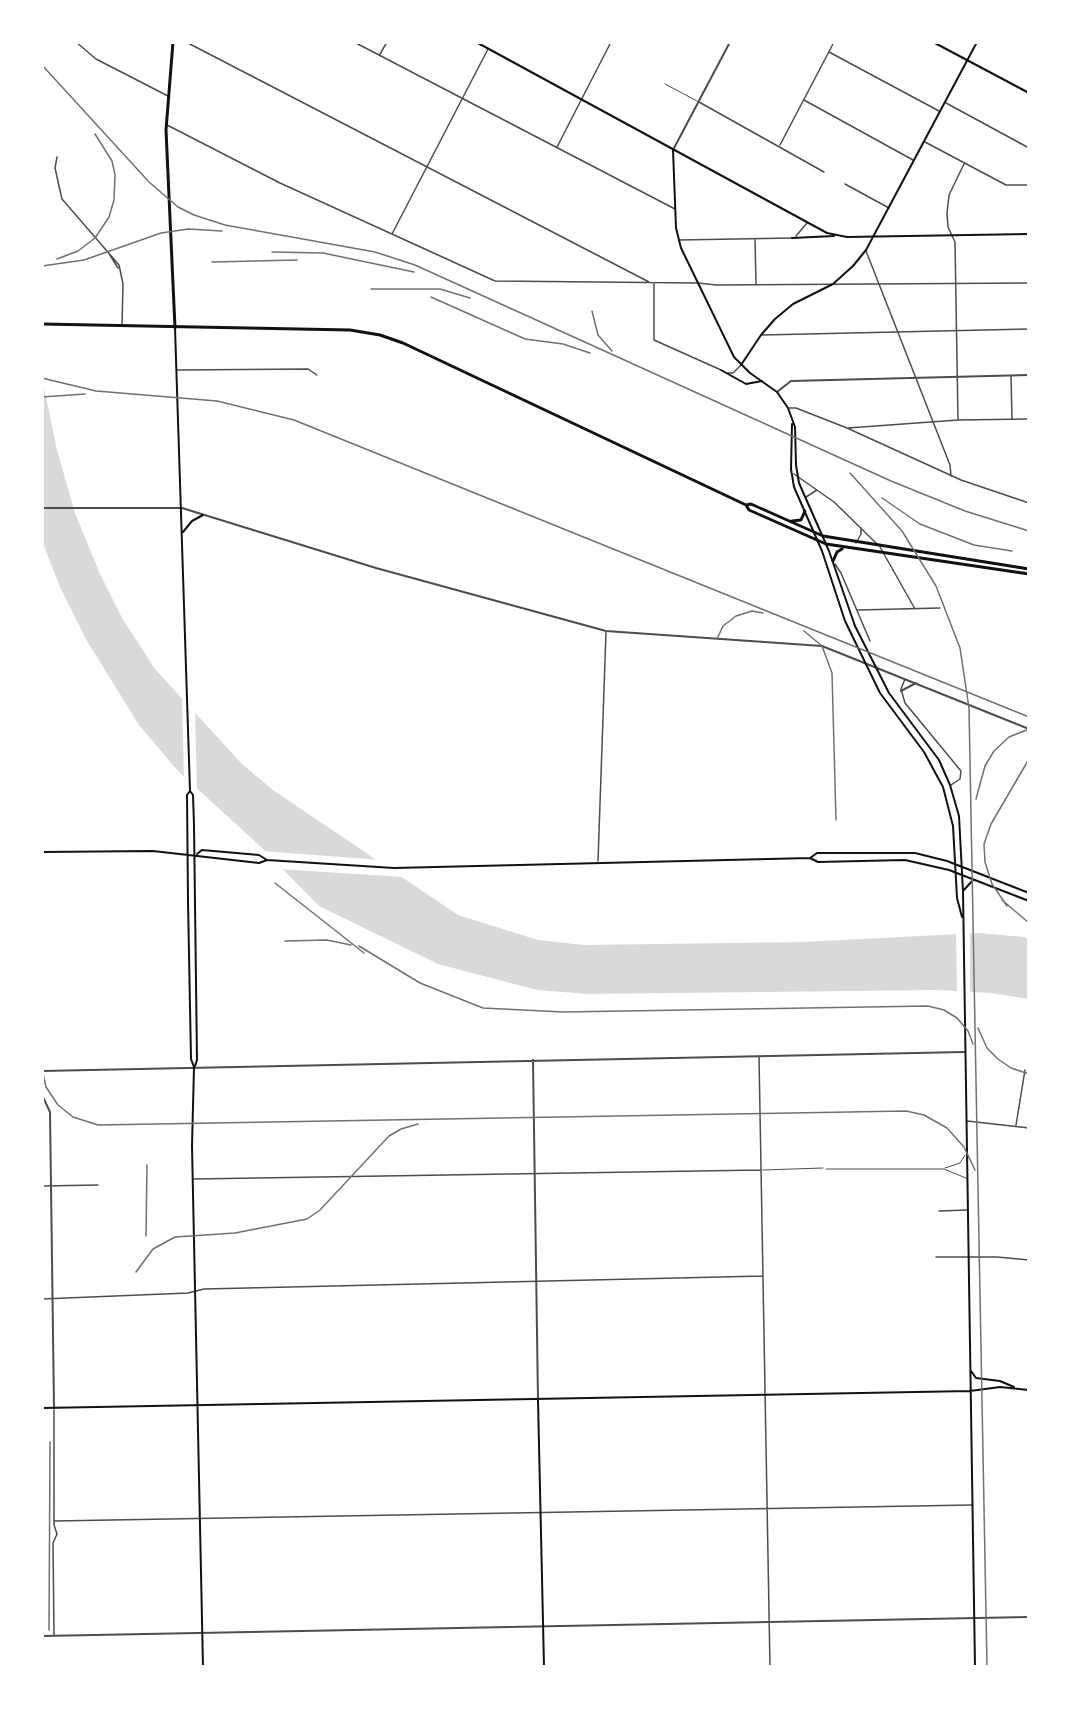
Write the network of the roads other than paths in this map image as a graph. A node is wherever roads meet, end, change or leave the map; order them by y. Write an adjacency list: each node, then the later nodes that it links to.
1 (76, 42): 18 (street)
2 (173, 42): 18 (main road)
3 (186, 42): 34 (street)
4 (354, 42): 14 (street)
5 (387, 42): 14 (street)
6 (476, 42): 12 (main road)
7 (611, 42): 20 (street)
8 (730, 42): 22 (street)
9 (834, 42): 13 (street)
10 (933, 42): 15 (main road)
11 (977, 42): 15 (main road)
12 (488, 48): 19 (street); 20 (main road)
13 (829, 52): 21 (street); 24 (street)
14 (380, 55): 19 (street)
15 (967, 60): 17 (main road); 23 (main road)
16 (665, 84): 22 (lane)
17 (1029, 93)
18 (168, 97): 25 (main road)
19 (462, 98): 28 (street); 34 (street)
20 (581, 99): 28 (street); 30 (main road)
21 (804, 100): 27 (street); 32 (street)
22 (698, 102): 27 (street); 30 (street)
23 (945, 102): 24 (main road); 29 (street)
24 (940, 112): 26 (main road)
25 (166, 124): 42 (street); 60 (main road)
26 (924, 142): 32 (main road); 33 (street)
27 (779, 146): 35 (street)
28 (557, 147): 39 (street)
29 (1029, 148)
30 (673, 150): 39 (main road); 40 (main road)
31 (57, 158): 59 (street)
32 (914, 160): 38 (main road)
33 (964, 164): 37 (street); 43 (street)
34 (427, 165): 42 (street); 50 (street)
35 (824, 172)
36 (845, 184): 38 (street)
37 (1029, 186)
38 (889, 208): 45 (main road)
39 (675, 209): 48 (main road)
40 (807, 223): 44 (main road); 47 (street)
41 (1029, 234): 43 (main road)
42 (392, 235): 50 (street)
43 (952, 235): 45 (main road); 55 (street)
44 (835, 236): 45 (main road); 47 (main road)
45 (873, 237): 49 (main road)
46 (755, 238): 47 (street); 48 (street); 57 (street)
47 (792, 238)
48 (678, 240): 52 (main road)
49 (866, 250): 53 (main road); 54 (street)
50 (649, 282): 51 (street)
51 (654, 282): 52 (street); 67 (street)
52 (698, 283): 57 (street); 65 (main road)
53 (833, 284): 54 (street); 57 (street); 64 (main road)
54 (880, 284): 55 (street); 63 (street)
55 (956, 284): 56 (street); 61 (street)
56 (1029, 284)
57 (756, 285)
58 (42, 324): 59 (main road)
59 (122, 327): 60 (main road)
60 (175, 328): 66 (main road); 88 (main road)
61 (957, 329): 62 (street); 63 (street); 69 (street)
62 (1029, 329)
63 (898, 331): 64 (street); 72 (street)
64 (761, 335): 65 (main road)
65 (741, 365): 67 (street); 73 (main road)
66 (177, 370): 68 (street); 90 (main road)
67 (721, 370): 73 (main road)
68 (317, 375)
69 (958, 375): 70 (street); 72 (street); 78 (street)
70 (1011, 375): 71 (street); 76 (street)
71 (1029, 375)
72 (915, 376): 74 (street); 80 (street)
73 (762, 381): 74 (main road)
74 (777, 392): 75 (main road)
75 (788, 408): 79 (main road); 81 (street)
76 (1012, 419): 77 (street); 78 (street)
77 (1029, 419)
78 (958, 420): 80 (street)
79 (792, 423): 82 (main road); 83 (main road)
80 (934, 423): 81 (street); 84 (street)
81 (847, 428): 84 (street)
82 (791, 474): 83 (street); 91 (main road)
83 (797, 474): 85 (street); 86 (main road)
84 (951, 476): 87 (street)
85 (818, 489): 86 (street); 94 (street)
86 (806, 498): 97 (main road)
87 (1029, 503)
88 (746, 505): 93 (main road); 98 (main road)
89 (42, 508): 90 (street)
90 (182, 508): 92 (street); 95 (main road)
91 (805, 511): 93 (main road); 96 (main road)
92 (203, 515): 95 (main road); 110 (street)
93 (787, 520): 96 (main road)
94 (861, 527): 99 (street); 101 (street)
95 (183, 532): 117 (main road)
96 (814, 533): 97 (main road); 98 (main road)
97 (823, 536): 99 (main road); 100 (main road)
98 (818, 542): 100 (main road); 123 (main road)
99 (856, 543): 101 (main road)
100 (826, 544): 102 (main road); 104 (main road)
101 (880, 547): 103 (street); 105 (main road)
102 (845, 548): 103 (main road); 104 (main road)
103 (883, 553): 106 (main road); 108 (street)
104 (833, 561): 109 (street); 116 (main road)
105 (1029, 569)
106 (1029, 574)
107 (940, 608): 108 (street)
108 (915, 609): 109 (street)
109 (857, 610): 111 (street)
110 (606, 631): 112 (street); 122 (street)
111 (870, 641)
112 (905, 679): 113 (street); 114 (street)
113 (916, 683): 114 (street); 115 (street)
114 (901, 692): 116 (street)
115 (1029, 729)
116 (950, 785): 124 (main road)
117 (190, 791): 119 (main road); 119 (main road)
118 (42, 852): 119 (main road)
119 (192, 854): 121 (main road); 121 (main road); 132 (main road); 133 (main road)
120 (810, 858): 122 (main road); 123 (main road); 125 (main road)
121 (267, 860): 122 (main road)
122 (598, 863)
123 (955, 865): 124 (main road); 125 (main road)
124 (962, 868): 126 (main road); 129 (main road)
125 (956, 873): 126 (main road); 131 (main road)
126 (963, 876): 127 (main road); 128 (main road)
127 (973, 880): 128 (main road); 130 (main road)
128 (963, 892): 131 (main road)
129 (1029, 893)
130 (1029, 901)
131 (962, 917): 134 (main road)
132 (189, 981): 133 (main road); 137 (main road)
133 (196, 981): 137 (main road)
134 (964, 1052): 135 (street); 141 (main road)
135 (759, 1056): 136 (street); 148 (street)
136 (533, 1060): 137 (street); 149 (street)
137 (194, 1067): 139 (street); 151 (main road)
138 (1025, 1070): 142 (street)
139 (42, 1071)
140 (42, 1095): 152 (street)
141 (966, 1121): 142 (street); 144 (main road)
142 (1016, 1127): 143 (street)
143 (1029, 1128)
144 (966, 1153): 147 (lane); 150 (main road)
145 (823, 1168): 148 (lane)
146 (826, 1169): 147 (lane)
147 (944, 1169): 150 (lane)
148 (761, 1170): 149 (street); 160 (street)
149 (534, 1172): 151 (street); 161 (street)
150 (966, 1178): 155 (main road)
151 (193, 1179): 162 (main road)
152 (51, 1185): 153 (street); 154 (street); 164 (street)
153 (98, 1185)
154 (42, 1186)
155 (967, 1210): 156 (street); 158 (main road)
156 (939, 1211)
157 (936, 1257): 158 (street)
158 (968, 1257): 159 (street); 165 (main road)
159 (1029, 1260)
160 (763, 1276): 161 (street); 169 (street)
161 (536, 1283): 162 (street); 170 (street)
162 (196, 1292): 164 (street); 171 (main road)
163 (42, 1299): 164 (street)
164 (54, 1299): 173 (street)
165 (970, 1370): 166 (main road); 168 (main road)
166 (1017, 1388): 167 (main road); 168 (main road)
167 (1029, 1390)
168 (970, 1391): 169 (main road); 174 (main road)
169 (765, 1395): 170 (main road); 175 (street)
170 (538, 1400): 171 (main road); 176 (main road)
171 (198, 1407): 173 (main road); 177 (main road)
172 (42, 1408): 173 (main road)
173 (54, 1408): 178 (street)
174 (972, 1505): 175 (street); 180 (main road)
175 (767, 1509): 176 (street); 181 (street)
176 (541, 1513): 177 (street); 182 (main road)
177 (201, 1520): 178 (street); 183 (main road)
178 (54, 1521): 185 (street)
179 (1029, 1617): 180 (street)
180 (974, 1618): 181 (street); 189 (main road)
181 (769, 1623): 182 (street); 188 (street)
182 (543, 1627): 183 (street); 187 (main road)
183 (202, 1633): 185 (street); 186 (main road)
184 (42, 1636): 185 (street)
185 (54, 1636)
186 (203, 1667)
187 (544, 1667)
188 (770, 1667)
189 (975, 1667)

